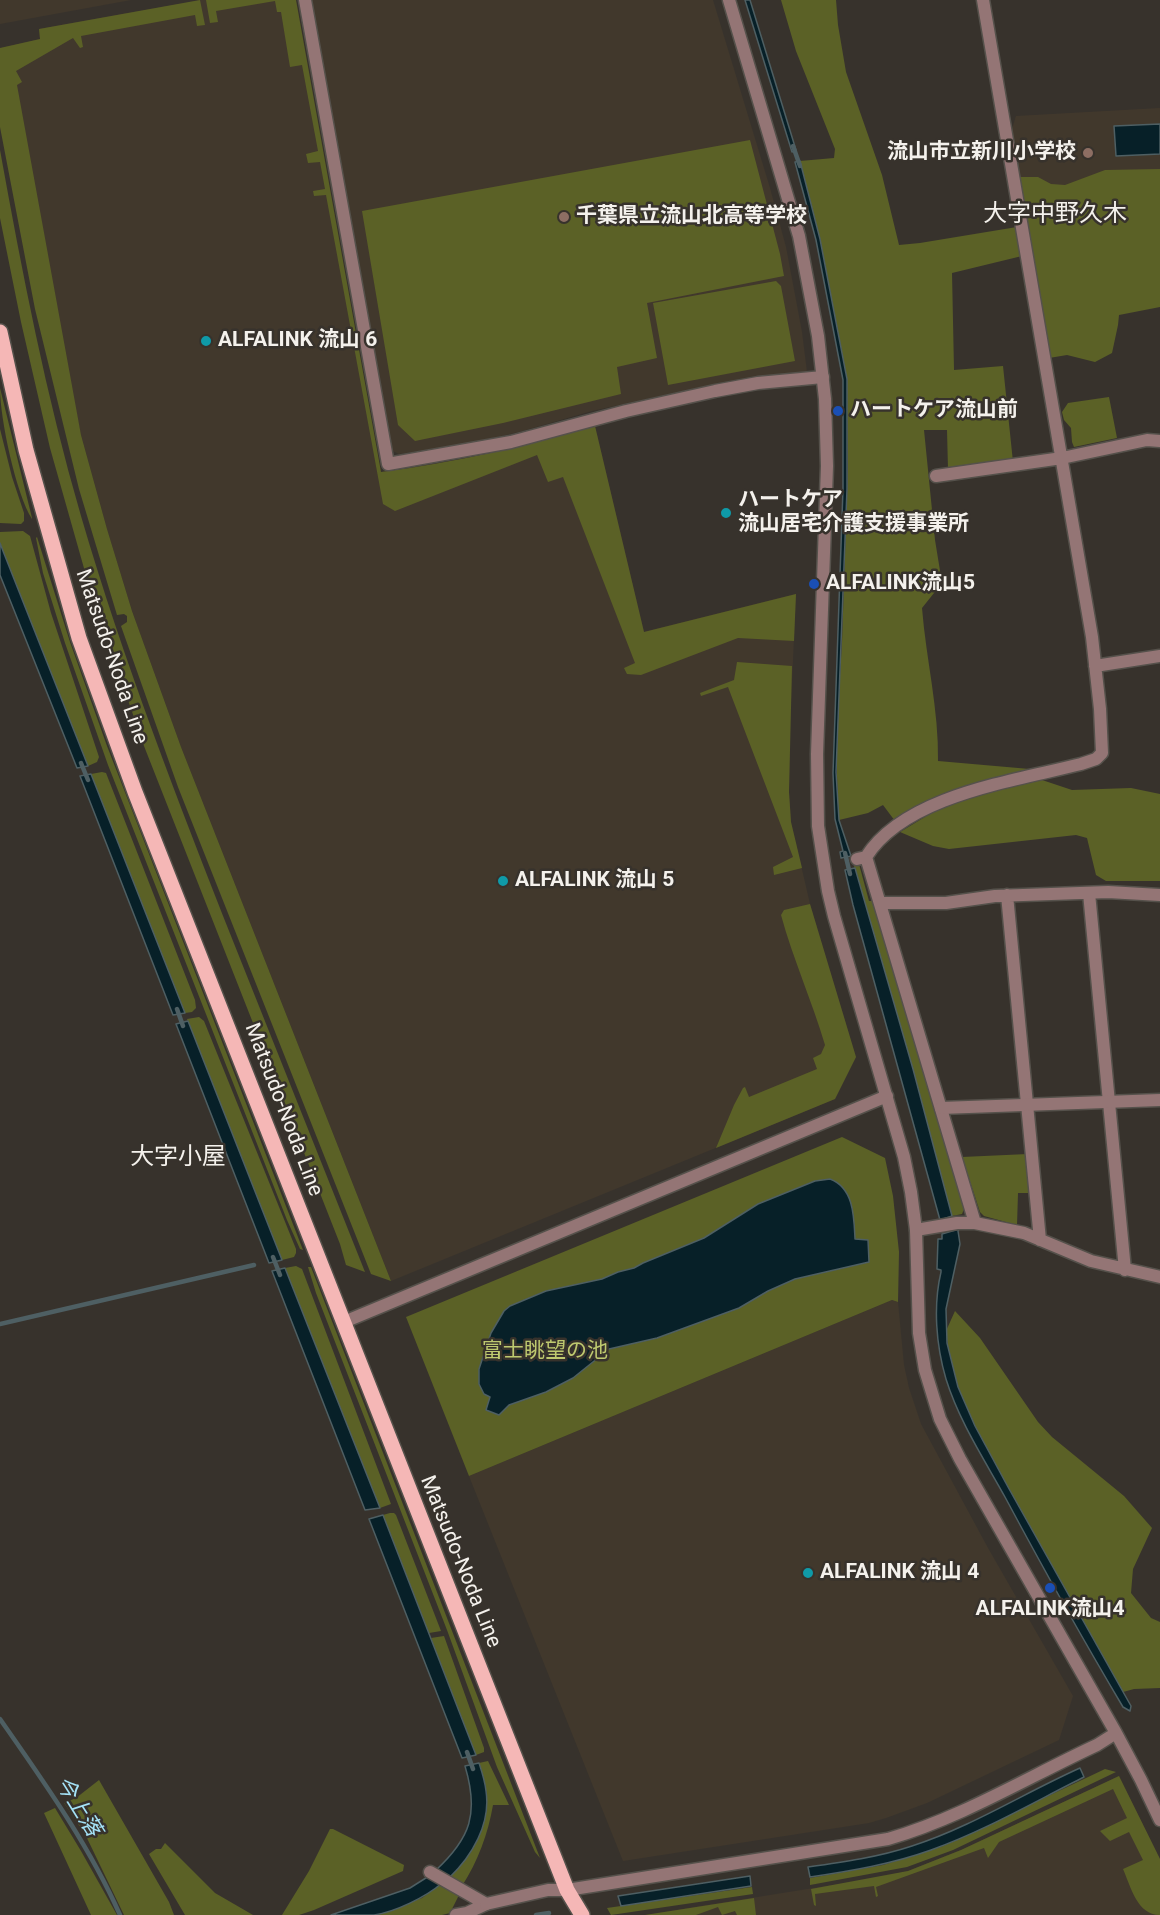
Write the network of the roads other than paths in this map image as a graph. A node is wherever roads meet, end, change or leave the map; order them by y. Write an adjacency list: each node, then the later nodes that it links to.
1 (304, 0): 5 (street)
2 (729, 0): 5 (street)
3 (983, 0): 7 (street)
4 (0, 332): 25 (main road, Matsudo-Noda Line)
5 (823, 377): 15 (street)
6 (1160, 441): 7 (street)
7 (1062, 458): 8 (street); 10 (street)
8 (936, 476)
9 (1160, 656): 10 (street)
10 (1095, 666): 14 (street)
11 (1089, 893): 12 (street); 13 (street); 17 (street)
12 (1007, 895): 14 (street); 18 (street)
13 (1160, 895)
14 (880, 903): 19 (street)
15 (887, 1096): 21 (street); 25 (street)
16 (1160, 1100): 17 (street)
17 (1109, 1102): 18 (street); 23 (street)
18 (1028, 1104): 19 (street); 22 (street)
19 (941, 1108): 20 (street)
20 (975, 1222): 21 (street); 22 (street)
21 (916, 1230): 26 (street)
22 (1040, 1240): 23 (street)
23 (1125, 1270): 24 (street)
24 (1160, 1277)
25 (344, 1322): 29 (main road, Matsudo-Noda Line)
26 (1116, 1734): 27 (street); 29 (street)
27 (1160, 1820)
28 (430, 1872): 30 (street)
29 (567, 1890): 30 (street); 32 (main road, Matsudo-Noda Line); 33 (main road, Matsudo-Noda Line)
30 (486, 1904): 31 (street)
31 (456, 1915)
32 (569, 1915)
33 (582, 1915)

